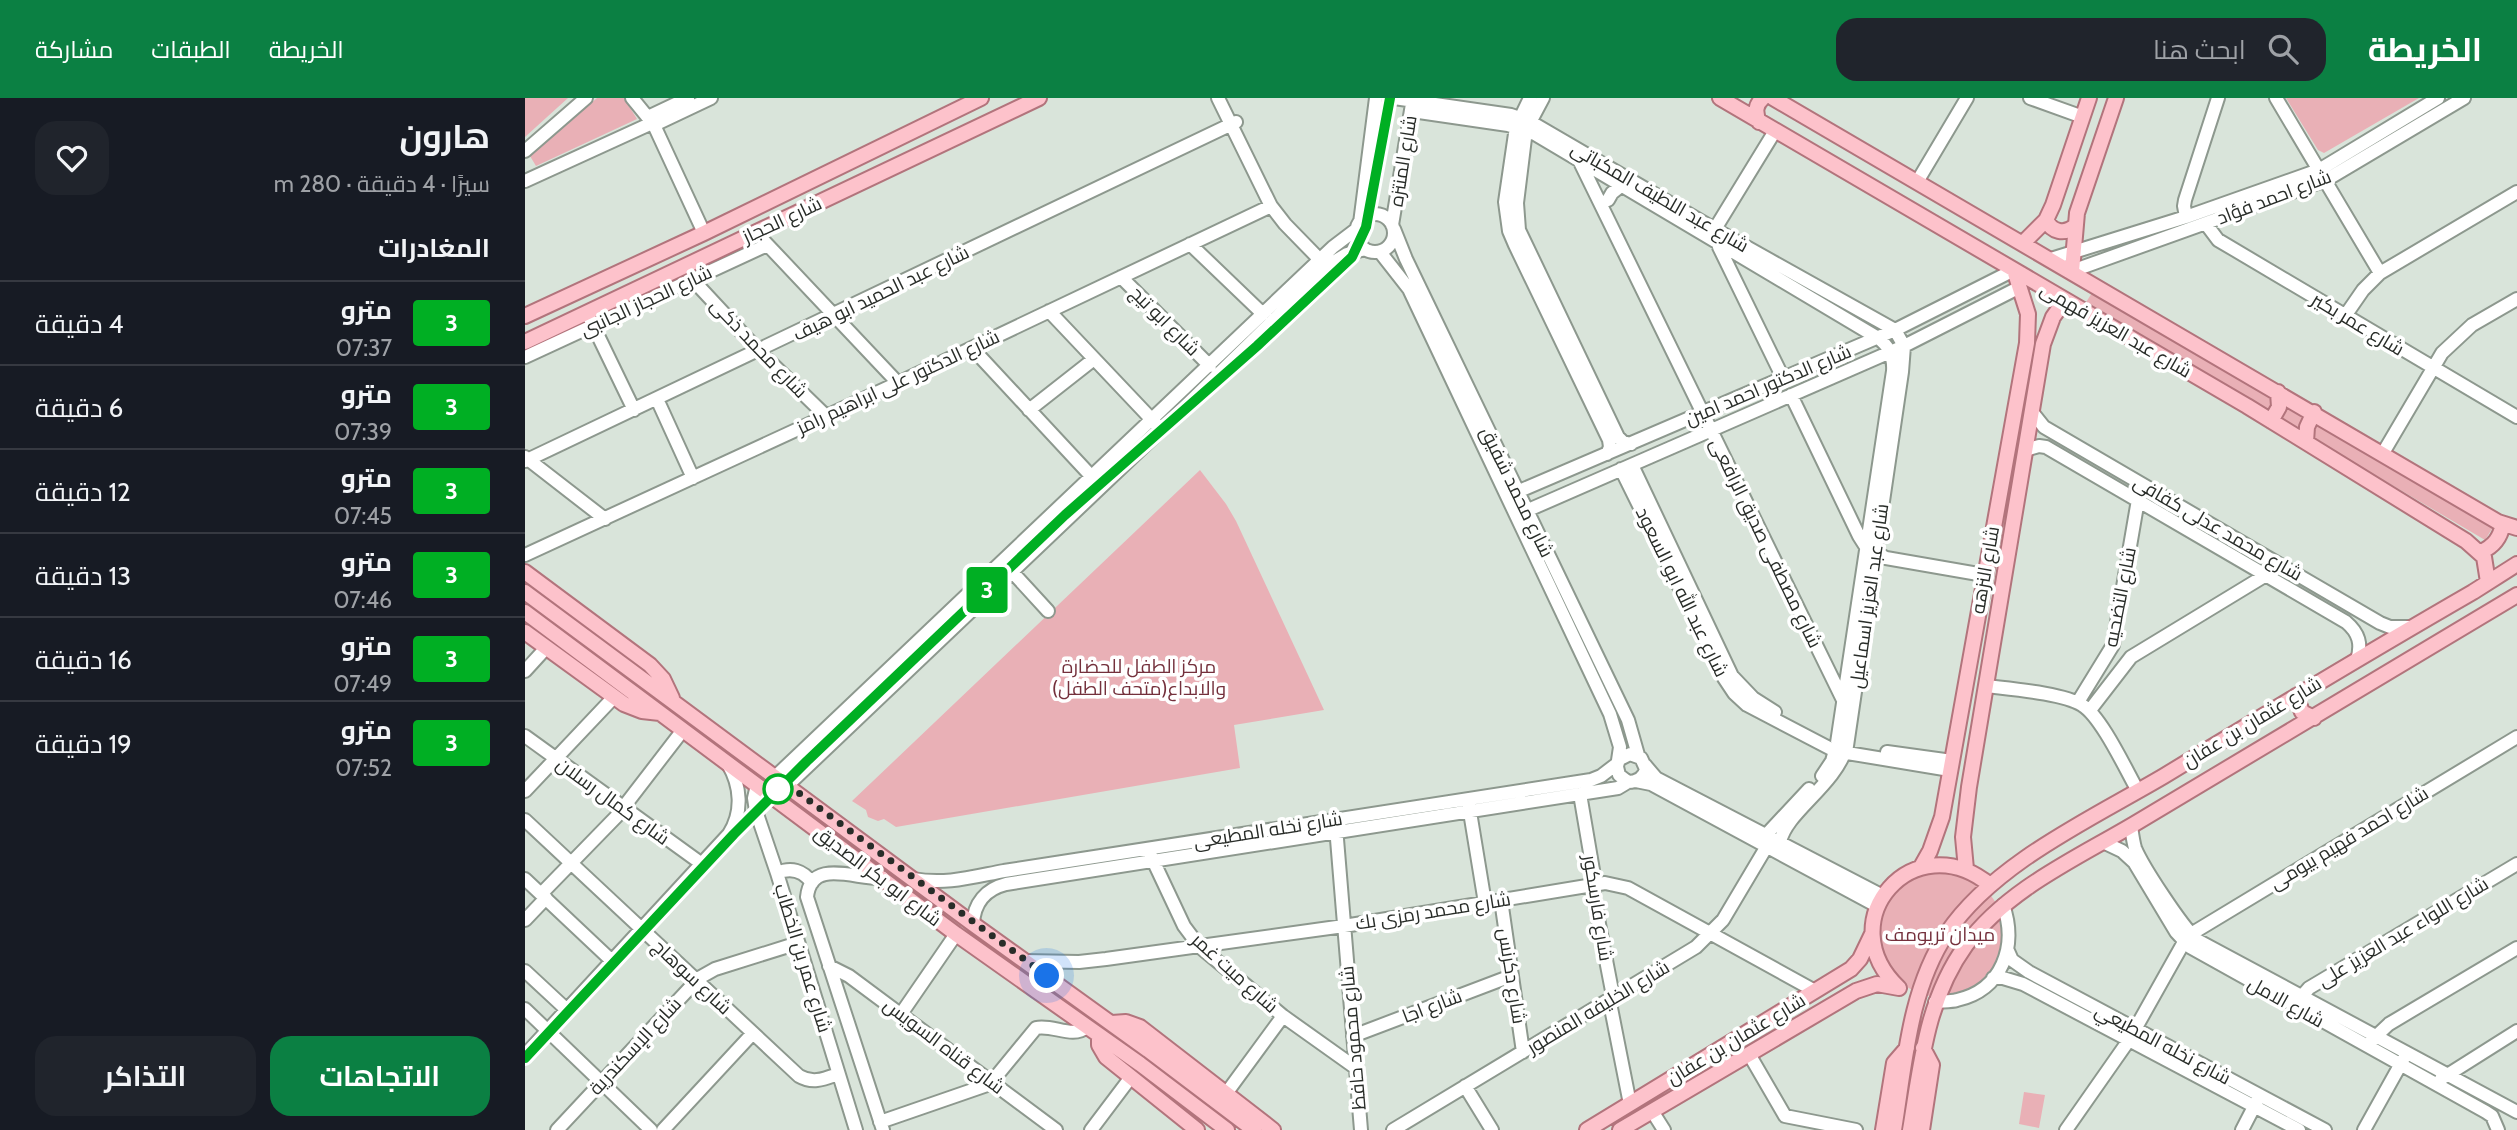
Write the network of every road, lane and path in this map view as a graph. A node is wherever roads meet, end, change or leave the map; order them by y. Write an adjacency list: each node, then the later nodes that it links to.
1 (586, 98): 31 (street)
2 (632, 98): 26 (street)
3 (688, 98): 26 (street)
4 (711, 98): 26 (street)
5 (981, 98): 48 (main road, شارع الحجاز)
6 (1039, 98): 47 (main road, شارع الحجاز)
7 (1218, 98): 28 (street)
8 (1226, 98): 28 (street)
9 (1376, 98): 44 (street, شارع المنتزه)
10 (1394, 98): 24 (street, شارع عبد اللطيف المكباتى)
11 (1530, 98): 29 (street)
12 (1543, 98): 29 (street)
13 (1763, 98): 27 (main road)
14 (1773, 98): 36 (main road, شارع عبد العزيز فهمى)
15 (1966, 98): 36 (street)
16 (2030, 98): 25 (street)
17 (2089, 98): 25 (main road)
18 (2116, 98): 45 (main road)
19 (2218, 98): 41 (street)
20 (2276, 98): 34 (street)
21 (2438, 98): 34 (street, شارع احمد فؤاد)
22 (2464, 98): 34 (street, شارع احمد فؤاد)
23 (1727, 100): 27 (main road, شارع عبد العزيز فهمى)
24 (1412, 103): 29 (street, شارع عبد اللطيف المكباتى); 46 (street, شارع المنتزه)
25 (2083, 117): 42 (main road)
26 (651, 122): 35 (street); 48 (street)
27 (1759, 122): 30 (main road, شارع عبد العزيز فهمى)
28 (1233, 124): 40 (street); 57 (street); 74 (street, شارع عبد الحميد ابو هيف)
29 (1523, 124): 32 (street, شارع عبد اللطيف المكباتى); 33 (street, شارع عبد اللطيف المكباتى); 104 (street); 107 (street)
30 (1775, 131): 49 (street); 58 (main road, شارع عبد العزيز فهمى)
31 (525, 151)
32 (1579, 160): 33 (street, شارع عبد اللطيف المكباتى); 95 (street, شارع مصطفى صديق الرافعى)
33 (1595, 164): 37 (street, شارع عبد اللطيف المكباتى); 39 (street, شارع مصطفى صديق الرافعى); 49 (street, شارع عبد اللطيف المكباتى)
34 (2322, 175): 41 (street, شارع احمد فؤاد); 43 (street, شارع احمد فؤاد); 60 (street)
35 (526, 179)
36 (1917, 182): 50 (main road, شارع عبد العزيز فهمى)
37 (1622, 185): 39 (street); 49 (street, شارع عبد اللطيف المكباتى)
38 (2517, 192): 60 (street)
39 (1608, 201): 95 (street, شارع مصطفى صديق الرافعى)
40 (1271, 206): 51 (street, شارع الدكتور على ابراهيم رامز); 57 (street)
41 (2186, 217): 54 (street, شارع احمد فؤاد)
42 (2046, 220): 45 (main road); 50 (main road)
43 (2206, 224): 59 (street, شارع احمد فؤاد); 75 (street, شارع عمر بكير)
44 (1359, 225): 46 (street); 53 (street); 57 (street)
45 (2075, 226): 54 (main road)
46 (1393, 227): 55 (street); 113 (street, شارع محمد شفيق)
47 (756, 232): 52 (street); 67 (main road, شارع الحجاز)
48 (704, 233): 62 (main road, شارع الحجاز)
49 (1716, 236): 77 (street, شارع عبد اللطيف المكباتى); 78 (street, شارع عبد اللطيف المكباتى); 88 (street)
50 (2023, 243): 56 (main road, شارع عبد العزيز فهمى)
51 (1190, 244): 61 (street, شارع الدكتور على ابراهيم رامز); 70 (street)
52 (767, 245): 63 (street, شارع الحجاز الجانبى); 74 (street)
53 (1365, 249): 55 (street); 57 (street)
54 (2074, 251): 56 (street, شارع احمد فؤاد); 59 (main road)
55 (1380, 252): 154 (street, شارع محمد شفيق)
56 (2051, 259): 59 (main road, شارع عبد العزيز فهمى)
57 (1326, 262): 70 (street); 101 (street)
58 (2014, 270): 64 (main road, شارع النزهه); 68 (main road, شارع عبد العزيز فهمى); 77 (street, شارع الدكتور احمد امين)
59 (2072, 271): 90 (main road, شارع عبد العزيز فهمى)
60 (2380, 273): 75 (street)
61 (1121, 276): 69 (street, شارع الدكتور على ابراهيم رامز); 86 (street, شارع ابو تيج)
62 (603, 279): 65 (main road, شارع الحجاز); 67 (main road)
63 (692, 279): 72 (street, شارع الحجاز الجانبى); 82 (street, شارع محمد ذكى)
64 (2020, 287): 71 (main road, شارع النزهه); 80 (street, شارع الدكتور احمد امين)
65 (583, 288): 72 (main road); 73 (main road, شارع الحجاز)
66 (2517, 299): 87 (street)
67 (614, 300): 72 (main road, شارع الحجاز)
68 (2065, 300): 76 (main road, شارع النزهه); 100 (main road, شارع عبد العزيز فهمى)
69 (1048, 311): 81 (street, شارع الدكتور على ابراهيم رامز); 85 (street)
70 (1263, 314): 86 (street)
71 (2028, 314): 76 (main road); 125 (main road, شارع النزهه)
72 (592, 315): 79 (main road, شارع الحجاز); 84 (street, شارع الحجاز الجانبى); 93 (street)
73 (525, 316)
74 (834, 316): 82 (street, شارع عبد الحميد ابو هيف); 89 (street)
75 (2345, 316): 87 (street, شارع عمر بكير)
76 (2053, 317): 96 (main road, شارع النزهه)
77 (1895, 330): 78 (street, شارع الدكتور احمد امين); 80 (street)
78 (1878, 338): 83 (street); 88 (street, شارع الدكتور احمد امين)
79 (525, 342)
80 (1904, 346): 83 (street, شارع الدكتور احمد امين); 118 (street, شارع عبد العزيز اسماعيل)
81 (972, 348): 89 (street, شارع الدكتور على ابراهيم رامز); 94 (street)
82 (759, 351): 92 (street, شارع عبد الحميد ابو هيف); 98 (street, شارع محمد ذكى)
83 (1890, 352): 91 (street, شارع الدكتور احمد امين); 118 (street, شارع عبد العزيز اسماعيل)
84 (525, 357)
85 (1094, 359): 94 (street); 101 (street)
86 (1210, 366): 101 (street)
87 (2433, 369): 99 (street, شارع عمر بكير); 106 (street)
88 (1783, 378): 95 (street, شارع الدكتور احمد امين)
89 (898, 383): 98 (street, شارع الدكتور على ابراهيم رامز)
90 (2278, 391): 97 (main road, شارع عبد العزيز فهمى); 100 (main road)
91 (1791, 395): 102 (street, شارع الدكتور احمد امين); 118 (street)
92 (657, 399): 93 (street, شارع عبد الحميد ابو هيف); 111 (street)
93 (634, 410): 108 (street, شارع عبد الحميد ابو هيف)
94 (1029, 410): 110 (street)
95 (1706, 411): 102 (street, شارع مصطفى صديق الرافعى); 104 (street, شارع الدكتور احمد امين)
96 (2032, 412): 105 (main road, شارع النزهه); 112 (street, شارع محمد عدلى كفافى)
97 (2314, 412): 103 (main road); 106 (main road, شارع عبد العزيز فهمى)
98 (827, 416): 111 (street, شارع الدكتور على ابراهيم رامز)
99 (2517, 417)
100 (2271, 421): 103 (main road, شارع عبد العزيز فهمى)
101 (1157, 425): 110 (street); 123 (street)
102 (1714, 429): 109 (street, شارع الدكتور احمد امين); 140 (street, شارع مصطفى صديق الرافعى)
103 (2306, 442): 119 (main road, شارع عبد العزيز فهمى)
104 (1630, 444): 107 (street, شارع الدكتور احمد امين)
105 (2025, 450): 114 (street, شارع محمد عدلى كفافى); 139 (main road, شارع النزهه)
106 (2383, 453): 117 (main road, شارع عبد العزيز فهمى)
107 (1607, 454): 113 (street, شارع الدكتور احمد امين)
108 (526, 459): 116 (street)
109 (1627, 467): 115 (street, شارع الدكتور احمد امين); 156 (street, شارع عبد الله ابو السعود)
110 (1092, 477): 123 (street)
111 (693, 478): 116 (street, شارع الدكتور على ابراهيم رامز)
112 (2140, 483): 114 (street, شارع التضحيه); 121 (street, شارع محمد عدلى كفافى)
113 (1517, 492): 115 (street, شارع محمد شفيق)
114 (2138, 500): 126 (street, شارع محمد عدلى كفافى); 134 (street, شارع التضحيه)
115 (1527, 511): 153 (street, شارع محمد شفيق)
116 (605, 519): 120 (street, شارع الدكتور على ابراهيم رامز)
117 (2510, 526): 119 (main road)
118 (1871, 550): 125 (street); 140 (street, شارع عبد العزيز اسماعيل); 156 (street, شارع عبد العزيز اسماعيل)
119 (2481, 552): 127 (main road)
120 (525, 555)
121 (2275, 562): 126 (street); 132 (street, شارع محمد عدلى كفافى)
122 (2517, 564): 127 (main road, شارع عثمان بن عفان)
123 (1007, 566): 130 (street); 162 (street)
124 (525, 572): 143 (main road, شارع ابو بكر الصديق)
125 (1984, 575): 161 (main road, شارع النزهه)
126 (2266, 575): 136 (street); 137 (street, شارع محمد عدلى كفافى)
127 (2488, 583): 132 (main road, شارع عثمان بن عفان)
128 (525, 592): 143 (main road, شارع ابو بكر الصديق)
129 (2517, 595): 148 (main road, شارع عثمان بن عفان)
130 (1048, 611)
131 (525, 612): 146 (main road, شارع ابو بكر الصديق)
132 (2412, 627): 137 (main road, شارع عثمان بن عفان)
133 (525, 632): 135 (main road, شارع ابو بكر الصديق)
134 (2113, 645): 136 (street); 144 (street, شارع التضحيه)
135 (546, 648): 138 (street); 142 (main road, شارع ابو بكر الصديق)
136 (2131, 657): 145 (street)
137 (2357, 660): 141 (main road, شارع عثمان بن عفان)
138 (525, 671)
139 (1986, 686): 144 (street); 181 (main road, شارع النزهه)
140 (1843, 695): 156 (street, شارع عبد العزيز اسماعيل)
141 (2296, 696): 147 (main road, شارع عثمان بن عفان); 148 (main road)
142 (614, 697): 146 (main road, شارع ابو بكر الصديق); 157 (street)
143 (672, 699): 162 (main road, شارع ابو بكر الصديق)
144 (2078, 702): 145 (street)
145 (2089, 710): 167 (street)
146 (660, 713): 149 (main road, شارع ابو بكر الصديق)
147 (2266, 714): 151 (main road); 167 (main road, شارع عثمان بن عفان)
148 (2314, 718): 151 (main road, شارع عثمان بن عفان)
149 (684, 730): 160 (main road, شارع ابو بكر الصديق); 170 (street)
150 (525, 736): 157 (street, شارع كمال رسلان)
151 (2283, 737): 173 (main road, شارع عثمان بن عفان)
152 (2517, 737): 201 (street, شارع احمد فهيم بيومى)
153 (1635, 739): 154 (street); 158 (street, شارع محمد شفيق)
154 (1619, 743): 159 (street, شارع محمد شفيق)
155 (2517, 747): 201 (street, شارع احمد فهيم بيومى)
156 (1841, 748): 161 (street, شارع عبد الله ابو السعود); 174 (street, شارع عبد العزيز اسماعيل)
157 (555, 759): 166 (street); 170 (street, شارع كمال رسلان)
158 (1642, 760): 159 (street); 163 (street); 164 (street)
159 (1619, 761): 163 (street); 169 (street, شارع نخله المطيعى)
160 (728, 763): 165 (main road, شارع ابو بكر الصديق); 178 (street)
161 (1951, 766): 180 (main road, شارع النزهه)
162 (782, 780): 185 (main road, شارع ابو بكر الصديق)
163 (1632, 781): 164 (street); 168 (street, شارع نخله المطيعى)
164 (1654, 781): 174 (street)
165 (757, 785): 182 (street, شارع عمر بن الخطاب); 184 (main road, شارع ابو بكر الصديق)
166 (525, 791)
167 (2138, 791): 188 (main road, شارع عثمان بن عفان)
168 (1580, 794): 169 (street, شارع نخله المطيعى); 187 (street, شارع فارسكور)
169 (1469, 805): 172 (street, شارع نخله المطيعى); 192 (street)
170 (623, 808): 177 (street); 178 (street, شارع كمال رسلان)
171 (525, 820): 177 (street, شارع سوهاج)
172 (1336, 826): 176 (street, شارع نخله المطيعى); 196 (street, شارع محمود حافظ)
173 (2131, 826): 175 (main road, شارع عثمان بن عفان); 201 (street, شارع الامل)
174 (1771, 841): 191 (street); 199 (street, شارع الخليفه المنصور)
175 (2103, 842): 193 (main road, شارع عثمان بن عفان); 201 (street, شارع الامل)
176 (1150, 855): 185 (street, شارع نخله المطيعى); 195 (street, شارع نخله المطيعى); 203 (street, شارع ميت غمر)
177 (571, 863): 189 (street); 197 (street, شارع سوهاج)
178 (702, 864): 197 (street)
179 (2517, 864): 218 (street, شارع اللواء عبد العزيز على)
180 (1921, 867): 181 (main road); 191 (main road)
181 (1966, 869): 188 (main road)
182 (777, 873): 186 (street); 202 (street, شارع عمر بن الخطاب)
183 (525, 878): 189 (street)
184 (883, 878): 186 (street, شارع عمر بن الخطاب); 198 (main road, شارع ابو بكر الصديق)
185 (913, 879): 195 (main road, شارع ابو بكر الصديق)
186 (811, 883): 208 (street, شارع عمر بن الخطاب)
187 (1594, 884): 190 (street, شارع محمد رمزى بك); 199 (street, شارع محمد رمزى بك); 216 (street, شارع فارسكور)
188 (1990, 885): 217 (main road)
189 (543, 896): 194 (street); 206 (street)
190 (1501, 900): 192 (street, شارع محمد رمزى بك); 210 (street, شارع دكرنس)
191 (1880, 901): 200 (main road)
192 (1485, 903): 196 (street, شارع محمد رمزى بك)
193 (2003, 905): 205 (street); 219 (main road)
194 (525, 920)
195 (973, 924): 207 (main road, شارع ابو بكر الصديق)
196 (1345, 926): 203 (street, شارع محمد رمزى بك); 229 (street, شارع محمود حافظ)
197 (642, 930): 206 (street); 212 (street, شارع سوهاج)
198 (956, 934): 222 (street); 226 (main road, شارع ابو بكر الصديق)
199 (1712, 934): 214 (street, شارع محمد رمزى بك); 216 (street, شارع الخليفه المنصور)
200 (1872, 934): 213 (main road); 214 (main road, شارع عثمان بن عفان)
201 (2190, 941): 218 (street, شارع الامل); 230 (street)
202 (798, 943): 212 (street, شارع الإسكندرية); 239 (street, شارع عمر بن الخطاب)
203 (1199, 946): 207 (street, شارع محمد رمزى بك); 223 (street, شارع ميت غمر)
204 (2517, 948): 231 (street)
205 (2008, 951): 211 (street); 230 (street, شارع نخله المطيعي)
206 (613, 961): 221 (street)
207 (1025, 961): 224 (main road, شارع ابو بكر الصديق)
208 (829, 966): 222 (street, شارع قناه السويس); 251 (street, شارع عمر بن الخطاب)
209 (525, 971): 221 (street)
210 (1511, 976): 229 (street, شارع اجا); 234 (street, شارع دكرنس)
211 (1993, 978): 219 (street); 230 (street, شارع نخله المطيعي)
212 (696, 980): 228 (street, شارع سوهاج); 242 (street, شارع الإسكندرية)
213 (1899, 988): 215 (main road, شارع عثمان بن عفان); 217 (main road)
214 (1818, 989): 215 (main road); 247 (main road, شارع عثمان بن عفان)
215 (1856, 990): 235 (main road, شارع عثمان بن عفان)
216 (1611, 998): 234 (street, شارع الخليفه المنصور); 247 (street, شارع فارسكور)
217 (1917, 998): 232 (main road)
218 (2297, 1001): 231 (street, شارع الامل)
219 (1935, 1002): 232 (main road)
220 (525, 1009): 225 (street)
221 (567, 1010): 225 (street)
222 (901, 1014): 241 (street, شارع قناه السويس)
223 (1283, 1016): 237 (street, شارع ميت غمر); 245 (street)
224 (1112, 1023): 245 (main road, شارع ابو بكر الصديق); 261 (main road, شارع ابو بكر الصديق)
225 (548, 1030): 233 (street); 242 (street)
226 (1093, 1031): 238 (main road, شارع ابو بكر الصديق); 241 (street)
227 (2517, 1031): 240 (street)
228 (753, 1033): 239 (street, شارع سوهاج); 256 (street)
229 (1353, 1036): 237 (street, شارع محمود حافظ)
230 (2135, 1036): 246 (street, شارع نخله المطيعي); 253 (street)
231 (2371, 1041): 236 (street, شارع الامل)
232 (1916, 1048): 271 (main road); 272 (main road); 273 (main road); 274 (main road)
233 (526, 1051)
234 (1523, 1052): 244 (street, شارع الخليفه المنصور)
235 (1749, 1054): 248 (main road, شارع عثمان بن عفان); 250 (street)
236 (2407, 1061): 240 (street, شارع الامل); 243 (street, شارع الامل); 278 (street); 279 (street)
237 (1356, 1068): 263 (street, شارع محمود حافظ)
238 (1136, 1070): 258 (street); 259 (main road, شارع ابو بكر الصديق); 260 (main road, شارع ابو بكر الصديق)
239 (838, 1074): 252 (street, شارع عمر بن الخطاب)
240 (2446, 1075): 243 (street); 249 (street, شارع الامل)
241 (992, 1082): 251 (street); 257 (street, شارع قناه السويس)
242 (601, 1083): 254 (street, شارع الإسكندرية); 255 (street)
243 (2436, 1084): 280 (street, شارع الامل)
244 (1465, 1086): 264 (street, شارع الخليفه المنصور); 265 (street)
245 (1226, 1095): 262 (main road, شارع ابو بكر الصديق)
246 (2257, 1101): 275 (street); 276 (street, شارع نخله المطيعي); 277 (street, شارع نخله المطيعي)
247 (1630, 1104): 266 (main road, شارع عثمان بن عفان)
248 (1652, 1111): 267 (main road, شارع عثمان بن عفان); 268 (street)
249 (2517, 1112)
250 (1785, 1116): 269 (street); 270 (street)
251 (882, 1126)
252 (854, 1129)
253 (2076, 1129)
254 (557, 1130)
255 (651, 1130)
256 (663, 1130)
257 (1056, 1130)
258 (1090, 1130)
259 (1197, 1130)
260 (1227, 1130)
261 (1254, 1130)
262 (1273, 1130)
263 (1361, 1130)
264 (1393, 1130)
265 (1492, 1130)
266 (1587, 1130)
267 (1620, 1130)
268 (1664, 1130)
269 (1783, 1130)
270 (1856, 1130)
271 (1883, 1130)
272 (1894, 1130)
273 (1910, 1130)
274 (1923, 1130)
275 (2242, 1130)
276 (2299, 1130)
277 (2325, 1130)
278 (2364, 1130)
279 (2374, 1130)
280 (2498, 1130)

